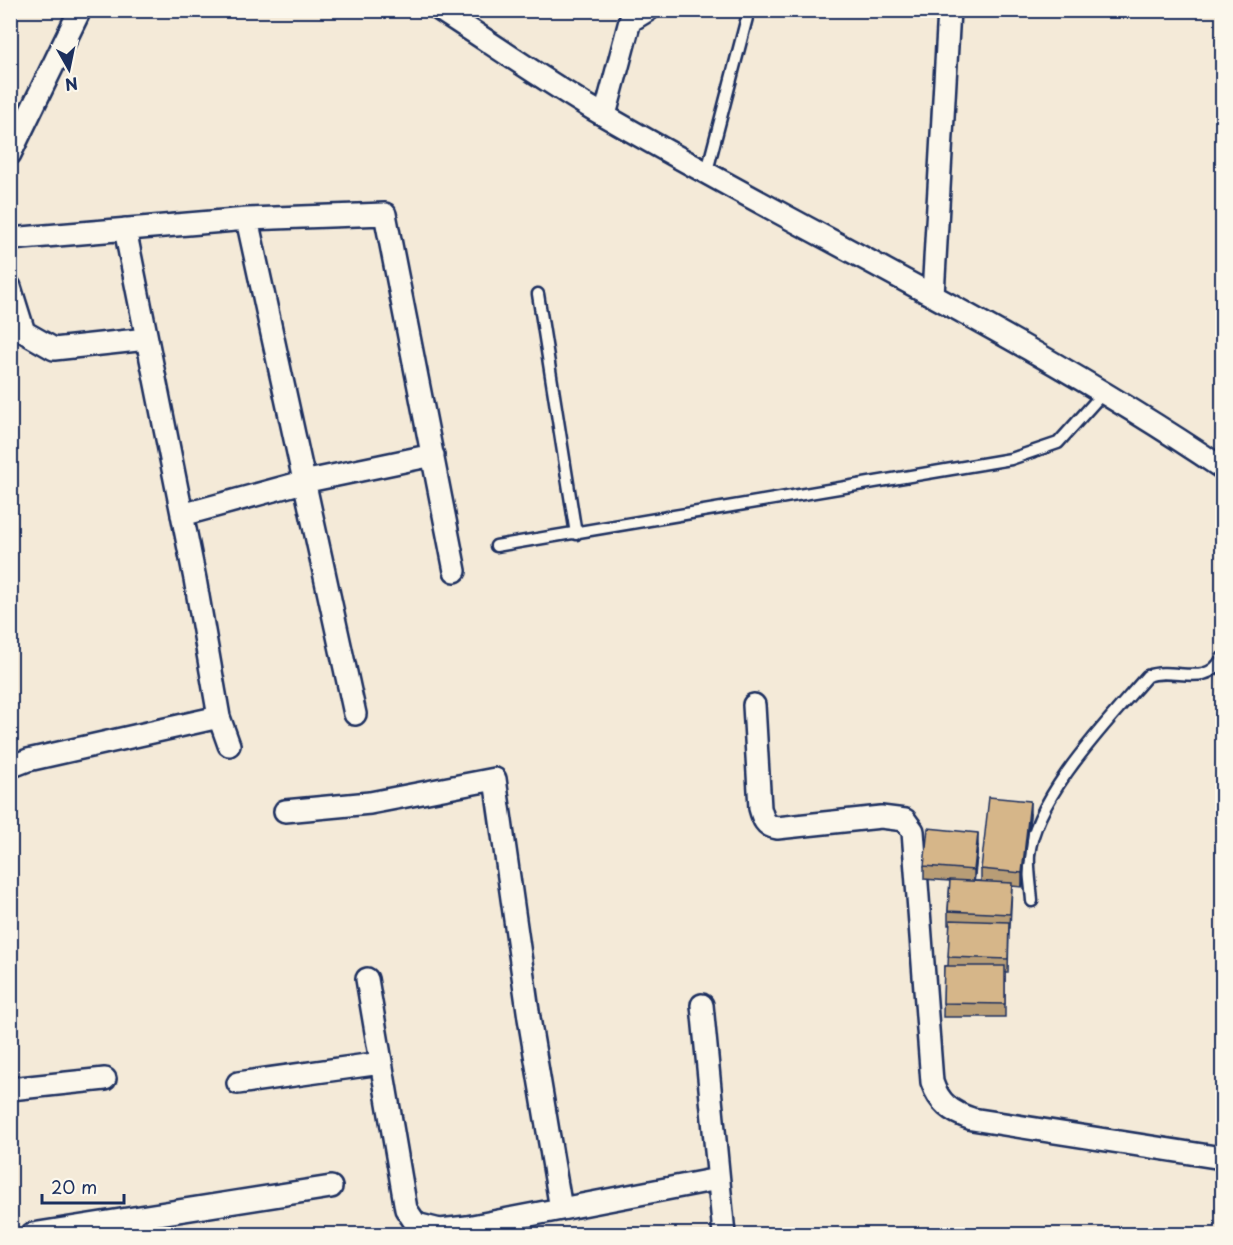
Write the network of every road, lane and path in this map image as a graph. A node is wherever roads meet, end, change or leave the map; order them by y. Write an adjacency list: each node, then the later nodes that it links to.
1 (80, 10): 7 (street)
2 (440, 10): 6 (street)
3 (648, 10): 6 (street)
4 (749, 10): 8 (lane)
5 (949, 10): 14 (street)
6 (605, 115): 8 (street)
7 (10, 154)
8 (707, 171): 14 (street)
9 (247, 219): 10 (street); 17 (street); 19 (street)
10 (125, 230): 11 (street); 15 (street)
11 (10, 239)
12 (10, 287): 15 (street)
13 (538, 294): 21 (lane)
14 (933, 295): 16 (street)
15 (147, 339): 20 (street)
16 (1103, 393): 18 (street); 21 (lane)
17 (433, 455): 19 (street); 23 (street)
18 (1222, 468)
19 (303, 482): 20 (street); 26 (street)
20 (182, 516): 27 (street)
21 (576, 534): 22 (lane)
22 (496, 546)
23 (455, 571)
24 (1222, 658): 31 (lane)
25 (754, 705): 38 (street)
26 (355, 714)
27 (219, 717): 28 (street); 29 (street)
28 (229, 745)
29 (10, 767)
30 (285, 811): 41 (street)
31 (1032, 901)
32 (367, 979): 34 (street)
33 (702, 1005): 39 (street)
34 (381, 1063): 36 (street); 42 (street)
35 (105, 1079): 37 (street)
36 (238, 1083)
37 (10, 1089)
38 (1222, 1158)
39 (718, 1179): 41 (street); 44 (street)
40 (331, 1187): 43 (street)
41 (561, 1209): 42 (street)
42 (518, 1226)
43 (32, 1234)
44 (724, 1234)

